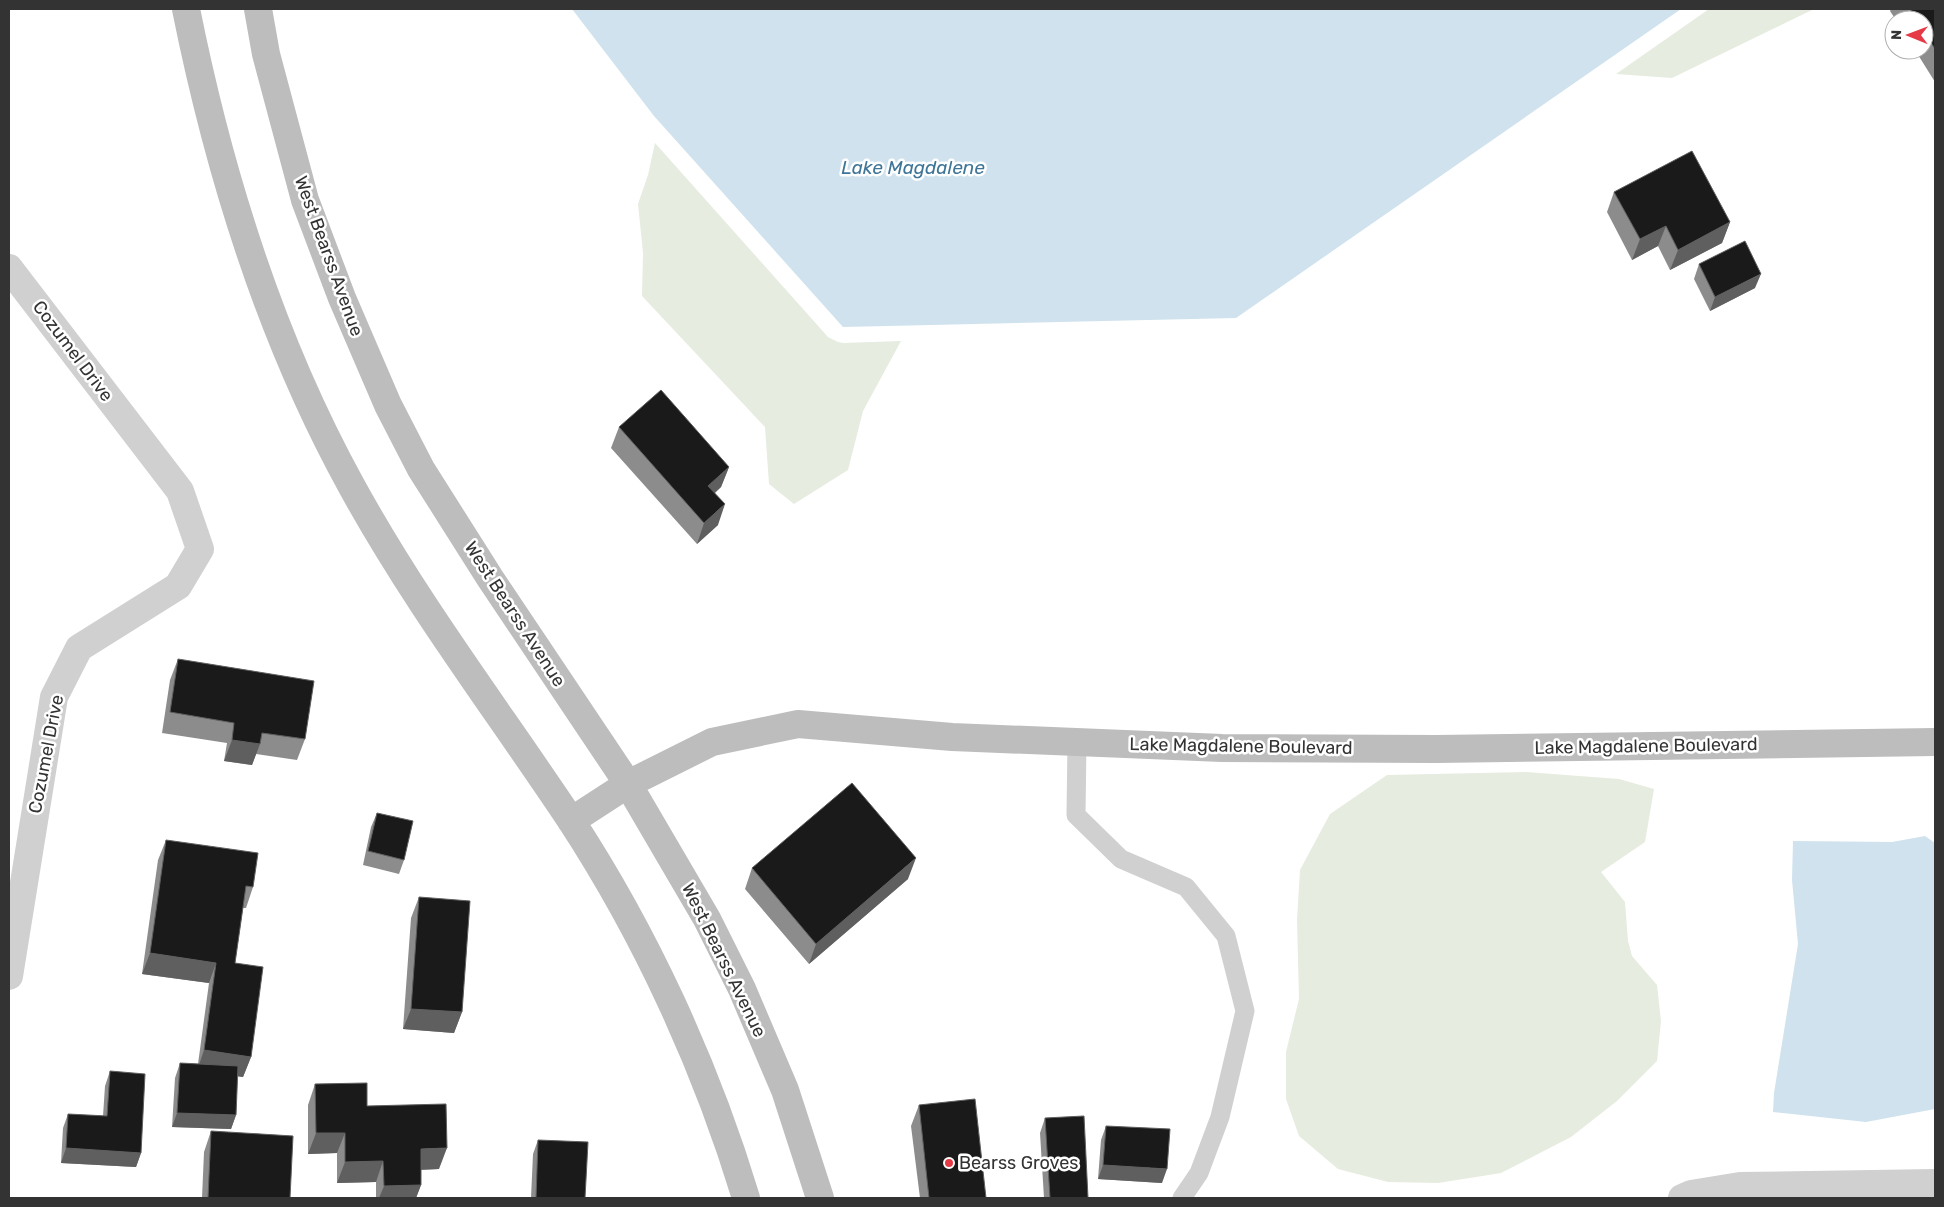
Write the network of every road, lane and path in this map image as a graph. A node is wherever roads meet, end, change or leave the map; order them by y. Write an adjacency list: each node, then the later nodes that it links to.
1 (186, 9): 7 (main road)
2 (258, 9): 6 (main road, West Bearss Avenue)
3 (9, 268): 8 (street, Cozumel Drive)
4 (1077, 742): 5 (main road, Lake Magdalene Boulevard); 6 (main road, Lake Magdalene Boulevard); 12 (lane)
5 (1935, 742)
6 (628, 784): 7 (main road, Lake Magdalene Boulevard); 11 (main road, West Bearss Avenue)
7 (571, 821): 10 (main road)
8 (9, 976)
9 (1935, 1184): 13 (street)
10 (746, 1198)
11 (820, 1198)
12 (1182, 1198)
13 (1682, 1198)

